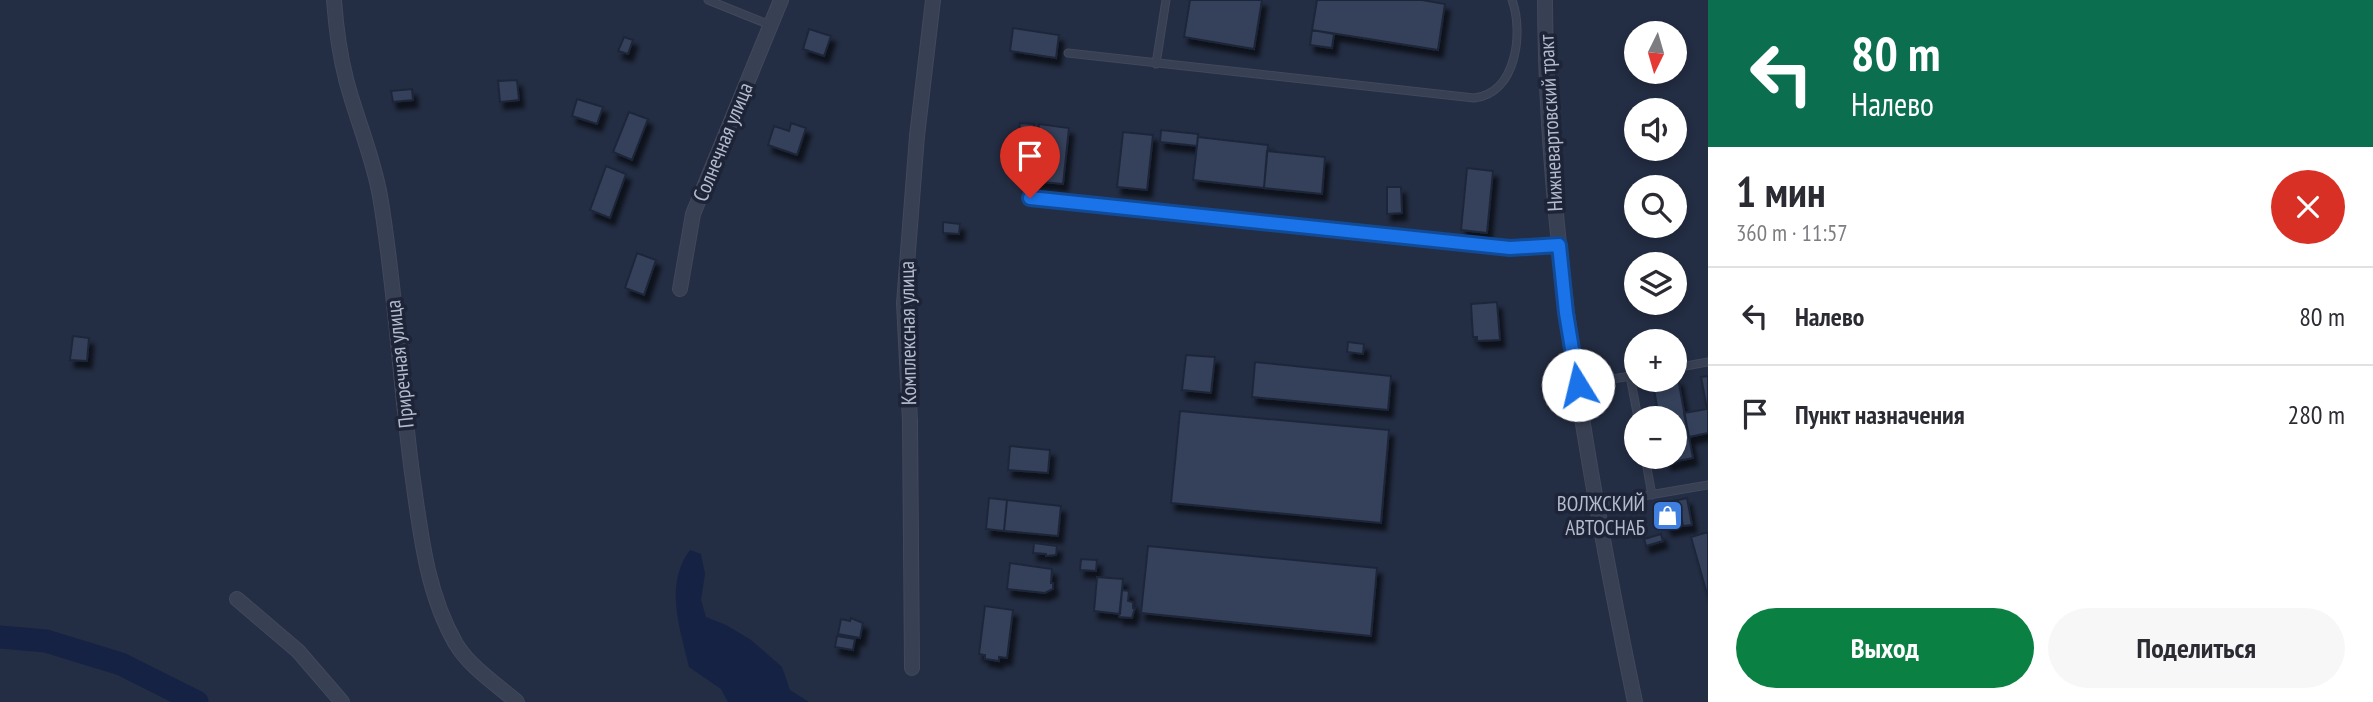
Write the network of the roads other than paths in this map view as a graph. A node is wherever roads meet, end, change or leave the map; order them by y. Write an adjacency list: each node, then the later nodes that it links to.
1 (334, 0): 25 (street, Приречная улица)
2 (708, 0): 8 (lane)
3 (780, 0): 8 (street, Солнечная улица)
4 (933, 0): 23 (street, Комплексная улица)
5 (1166, 0): 10 (lane)
6 (1512, 0): 10 (lane)
7 (1545, 0): 12 (street, Нижневартовский тракт)
8 (771, 26): 13 (street, Солнечная улица)
9 (1068, 53): 10 (lane)
10 (1156, 64)
11 (1030, 198): 12 (lane)
12 (1559, 245): 17 (street, Нижневартовский тракт)
13 (680, 289)
14 (1708, 362): 15 (lane)
15 (1687, 366)
16 (1624, 377): 17 (lane)
17 (1578, 385): 21 (street, Нижневартовский тракт)
18 (1647, 469): 20 (lane)
19 (1708, 485): 20 (lane)
20 (1652, 495): 21 (lane)
21 (1597, 504): 26 (street, Нижневартовский тракт)
22 (237, 599): 24 (street)
23 (912, 668)
24 (342, 702)
25 (517, 702)
26 (1635, 702)

